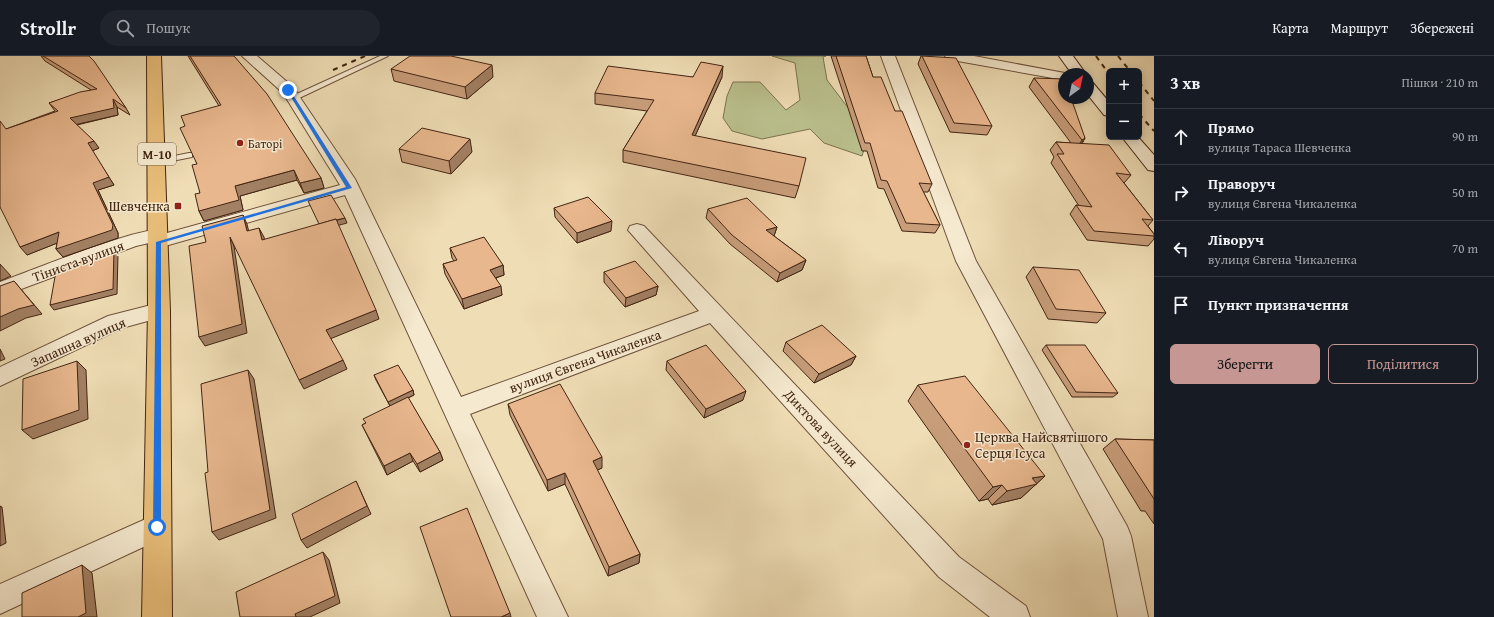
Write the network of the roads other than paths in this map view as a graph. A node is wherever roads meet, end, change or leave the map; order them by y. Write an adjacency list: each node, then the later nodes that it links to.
1 (154, 56): 14 (main road, М-10)
2 (249, 56): 10 (street)
3 (385, 56): 10 (lane)
4 (888, 56): 29 (street)
5 (952, 56): 8 (street)
6 (1066, 56): 7 (street)
7 (1075, 68)
8 (1058, 75)
9 (1094, 93): 11 (street)
10 (292, 98): 16 (street)
11 (1106, 108)
12 (1132, 140): 15 (street)
13 (189, 155): 14 (lane)
14 (157, 162): 18 (main road, М-10)
15 (1154, 166)
16 (350, 188): 18 (street); 23 (street)
17 (637, 230): 21 (street, Диктова вулиця)
18 (158, 238): 19 (street, Тіниста вулиця); 20 (main road, М-10)
19 (0, 290)
20 (159, 311): 22 (street, Запашна вулиця); 24 (main road, М-10)
21 (715, 313): 23 (street, вулиця Євгена Чикаленка); 28 (street, Диктова вулиця)
22 (0, 377)
23 (455, 409): 27 (street)
24 (157, 527): 25 (street); 26 (main road, М-10)
25 (0, 599)
26 (157, 617)
27 (553, 617)
28 (1015, 617)
29 (1133, 617)

